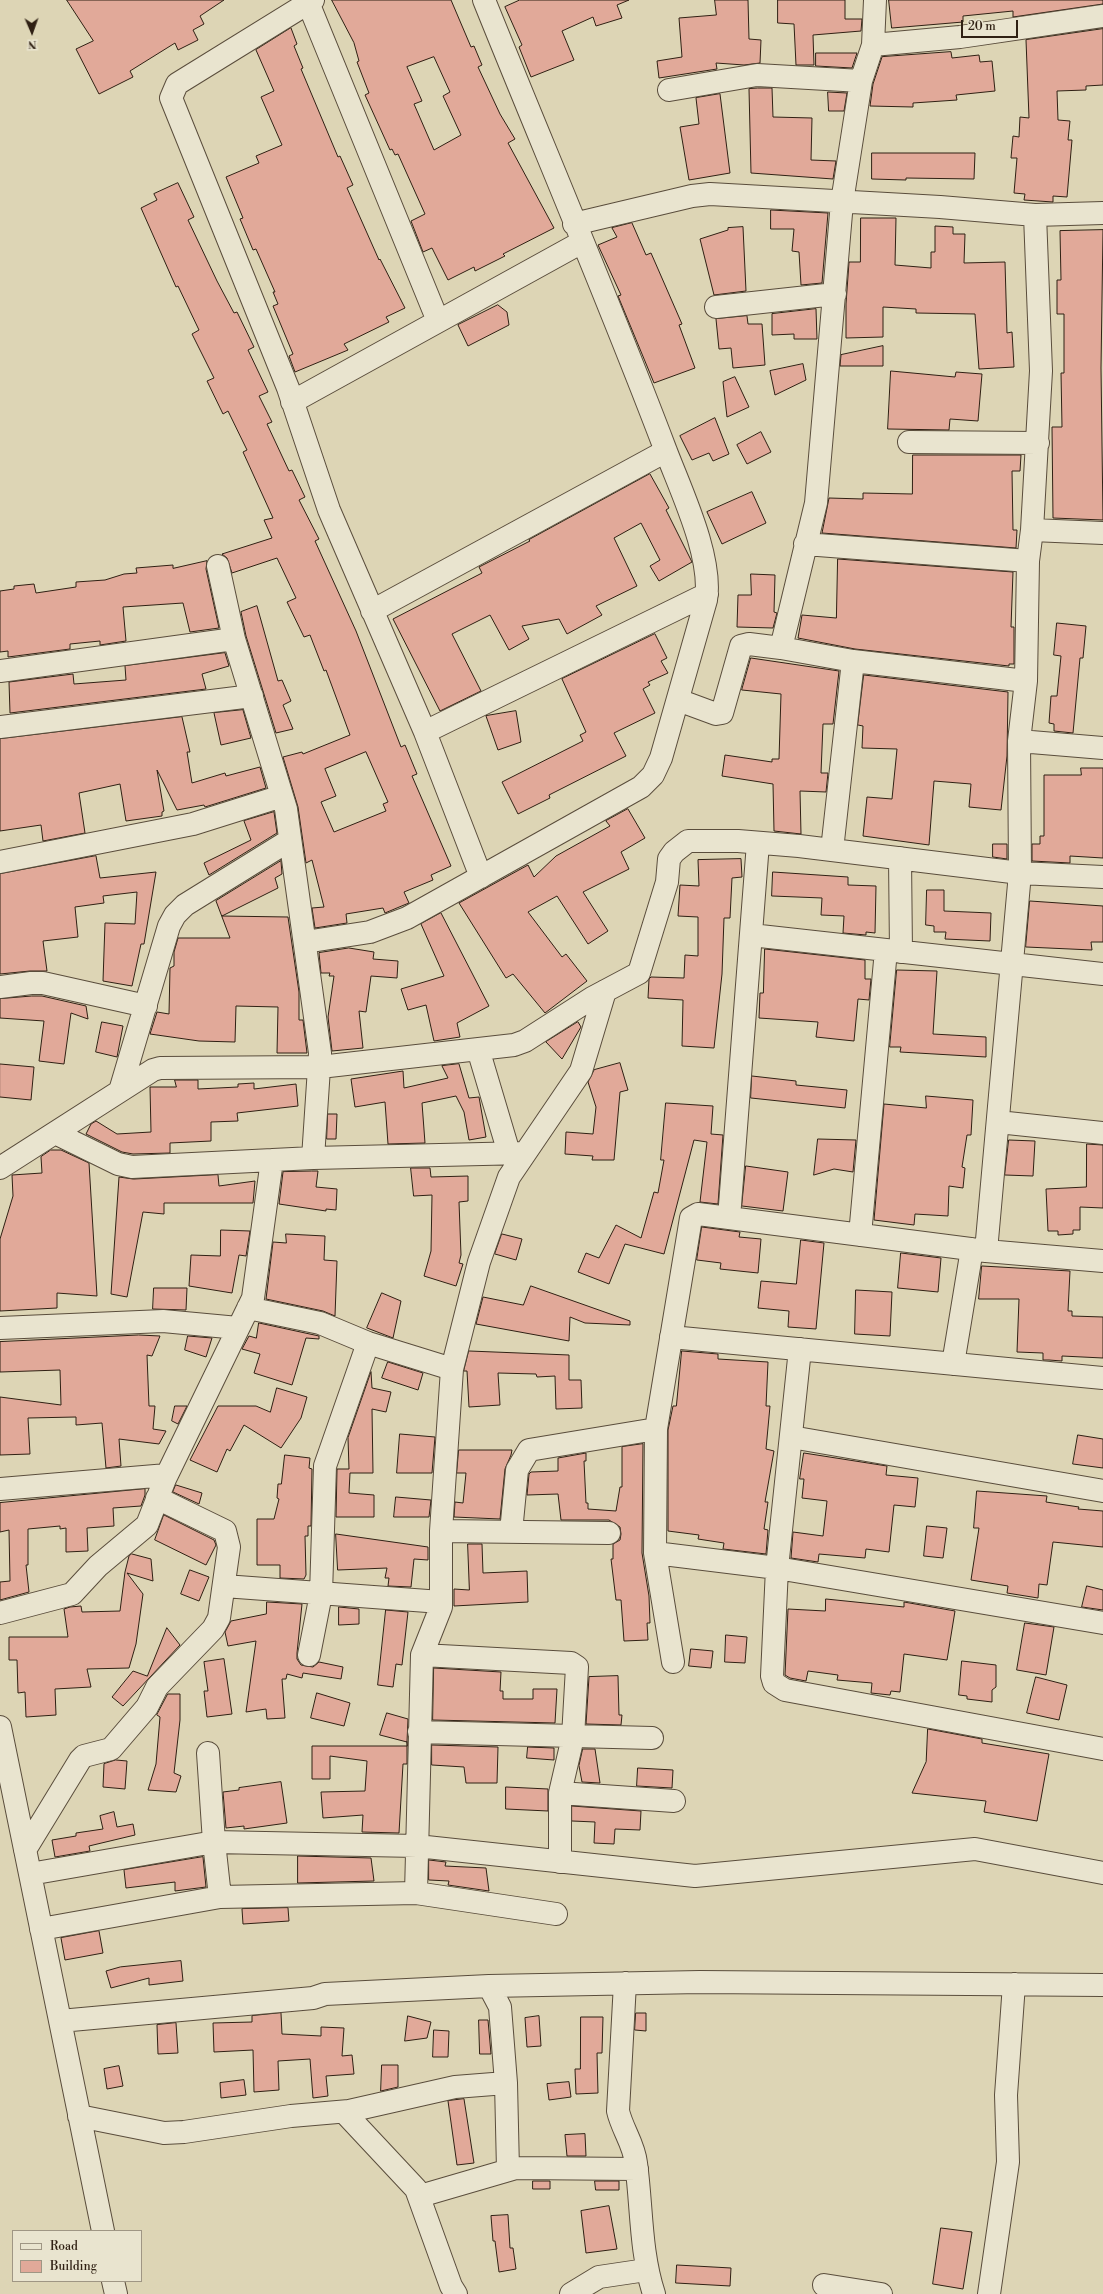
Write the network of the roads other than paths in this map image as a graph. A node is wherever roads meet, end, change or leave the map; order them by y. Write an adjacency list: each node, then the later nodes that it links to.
1 (484, 0): 11 (street)
2 (875, 0): 5 (street)
3 (309, 1): 14 (street); 15 (street)
4 (1103, 16): 5 (street)
5 (873, 45): 6 (street)
6 (861, 81): 7 (street); 8 (street)
7 (669, 90)
8 (842, 202): 10 (street); 11 (street); 12 (street)
9 (1103, 213): 10 (street)
10 (1035, 215): 17 (street)
11 (578, 233): 14 (street); 18 (street)
12 (835, 294): 13 (street); 21 (street)
13 (716, 306)
14 (438, 321): 15 (street)
15 (292, 402): 25 (street)
16 (909, 442): 17 (street)
17 (1038, 443): 19 (street)
18 (666, 451): 24 (street); 25 (street)
19 (1032, 530): 20 (street); 22 (street)
20 (1103, 533)
21 (805, 544): 22 (street); 27 (street)
22 (1028, 561): 30 (street)
23 (218, 566): 26 (street)
24 (707, 594): 32 (street); 34 (street)
25 (372, 611): 34 (street)
26 (234, 639): 29 (street); 31 (street)
27 (781, 648): 28 (street); 32 (street)
28 (853, 661): 30 (street); 40 (street)
29 (0, 671)
30 (1026, 682): 35 (street)
31 (252, 696): 33 (street); 37 (street)
32 (683, 702): 44 (street)
33 (0, 727)
34 (425, 732): 44 (street)
35 (1019, 741): 36 (street); 43 (street)
36 (1103, 748)
37 (282, 796): 38 (street); 42 (street)
38 (290, 840): 47 (street); 53 (street)
39 (758, 843): 40 (street); 46 (street); 51 (street)
40 (832, 850): 41 (street)
41 (900, 858): 43 (street); 48 (street)
42 (0, 862)
43 (1020, 873): 45 (street); 49 (street)
44 (481, 877): 47 (street)
45 (1103, 877)
46 (751, 935): 48 (street); 64 (street)
47 (305, 942): 55 (street)
48 (894, 951): 49 (street); 65 (street)
49 (1012, 964): 50 (street); 57 (street)
50 (1103, 974)
51 (618, 984): 54 (street); 60 (street)
52 (0, 987): 53 (street)
53 (146, 1006): 56 (street)
54 (478, 1049): 55 (street); 60 (street)
55 (320, 1067): 56 (street); 61 (street)
56 (120, 1091): 58 (street)
57 (998, 1122): 59 (street); 66 (street)
58 (55, 1133): 62 (street); 63 (street)
59 (1103, 1133)
60 (517, 1153): 61 (street); 75 (street)
61 (313, 1158): 62 (street)
62 (272, 1160): 68 (street)
63 (0, 1168)
64 (729, 1218): 65 (street); 71 (street)
65 (860, 1235): 66 (street)
66 (979, 1250): 67 (street); 74 (street)
67 (1103, 1261)
68 (248, 1308): 70 (street); 72 (street)
69 (0, 1328): 70 (street)
70 (238, 1328): 79 (street)
71 (671, 1337): 73 (street); 77 (street)
72 (368, 1343): 75 (street); 89 (street)
73 (800, 1349): 74 (street); 78 (street)
74 (954, 1364): 76 (street)
75 (452, 1369): 83 (street)
76 (1103, 1378)
77 (656, 1429): 84 (street); 86 (street)
78 (791, 1437): 81 (street); 87 (street)
79 (167, 1474): 80 (street); 82 (street)
80 (0, 1489)
81 (1103, 1491)
82 (157, 1498): 88 (street); 91 (street)
83 (441, 1531): 84 (street); 90 (street)
84 (511, 1532): 85 (street)
85 (609, 1533)
86 (655, 1553): 87 (street); 95 (street)
87 (777, 1568): 92 (street); 100 (street)
88 (224, 1586): 89 (street); 106 (street)
89 (321, 1594): 90 (street); 93 (street)
90 (441, 1602): 94 (street)
91 (0, 1613)
92 (1103, 1623)
93 (309, 1655)
94 (422, 1655): 97 (street); 98 (street)
95 (674, 1662)
96 (0, 1727): 106 (street)
97 (418, 1732): 98 (street); 105 (street)
98 (573, 1737): 99 (street); 102 (street)
99 (652, 1738)
100 (1103, 1749)
101 (208, 1753): 104 (street)
102 (560, 1793): 103 (street); 107 (street)
103 (674, 1801)
104 (214, 1842): 105 (street); 109 (street); 111 (street)
105 (417, 1846): 107 (street); 110 (street)
106 (25, 1850): 109 (street)
107 (560, 1862): 108 (street)
108 (1103, 1873)
109 (30, 1874): 113 (street)
110 (416, 1893): 111 (street); 112 (street)
111 (220, 1897): 113 (street)
112 (556, 1914)
113 (41, 1930): 118 (street)
114 (625, 1983): 115 (street); 117 (street); 122 (street)
115 (1014, 1984): 116 (street); 134 (street)
116 (1103, 1985)
117 (489, 1986): 118 (street); 119 (street)
118 (60, 2021): 121 (street)
119 (506, 2083): 120 (street); 123 (street)
120 (344, 2112): 121 (street); 124 (street)
121 (79, 2116): 125 (street)
122 (637, 2169): 123 (street); 126 (street)
123 (508, 2170): 124 (street)
124 (420, 2196): 130 (street)
125 (103, 2230)
126 (646, 2270): 131 (street); 132 (street)
127 (113, 2282): 129 (street)
128 (824, 2285): 133 (street)
129 (116, 2294)
130 (456, 2294)
131 (571, 2294)
132 (654, 2294)
133 (881, 2294)
134 (989, 2294)

